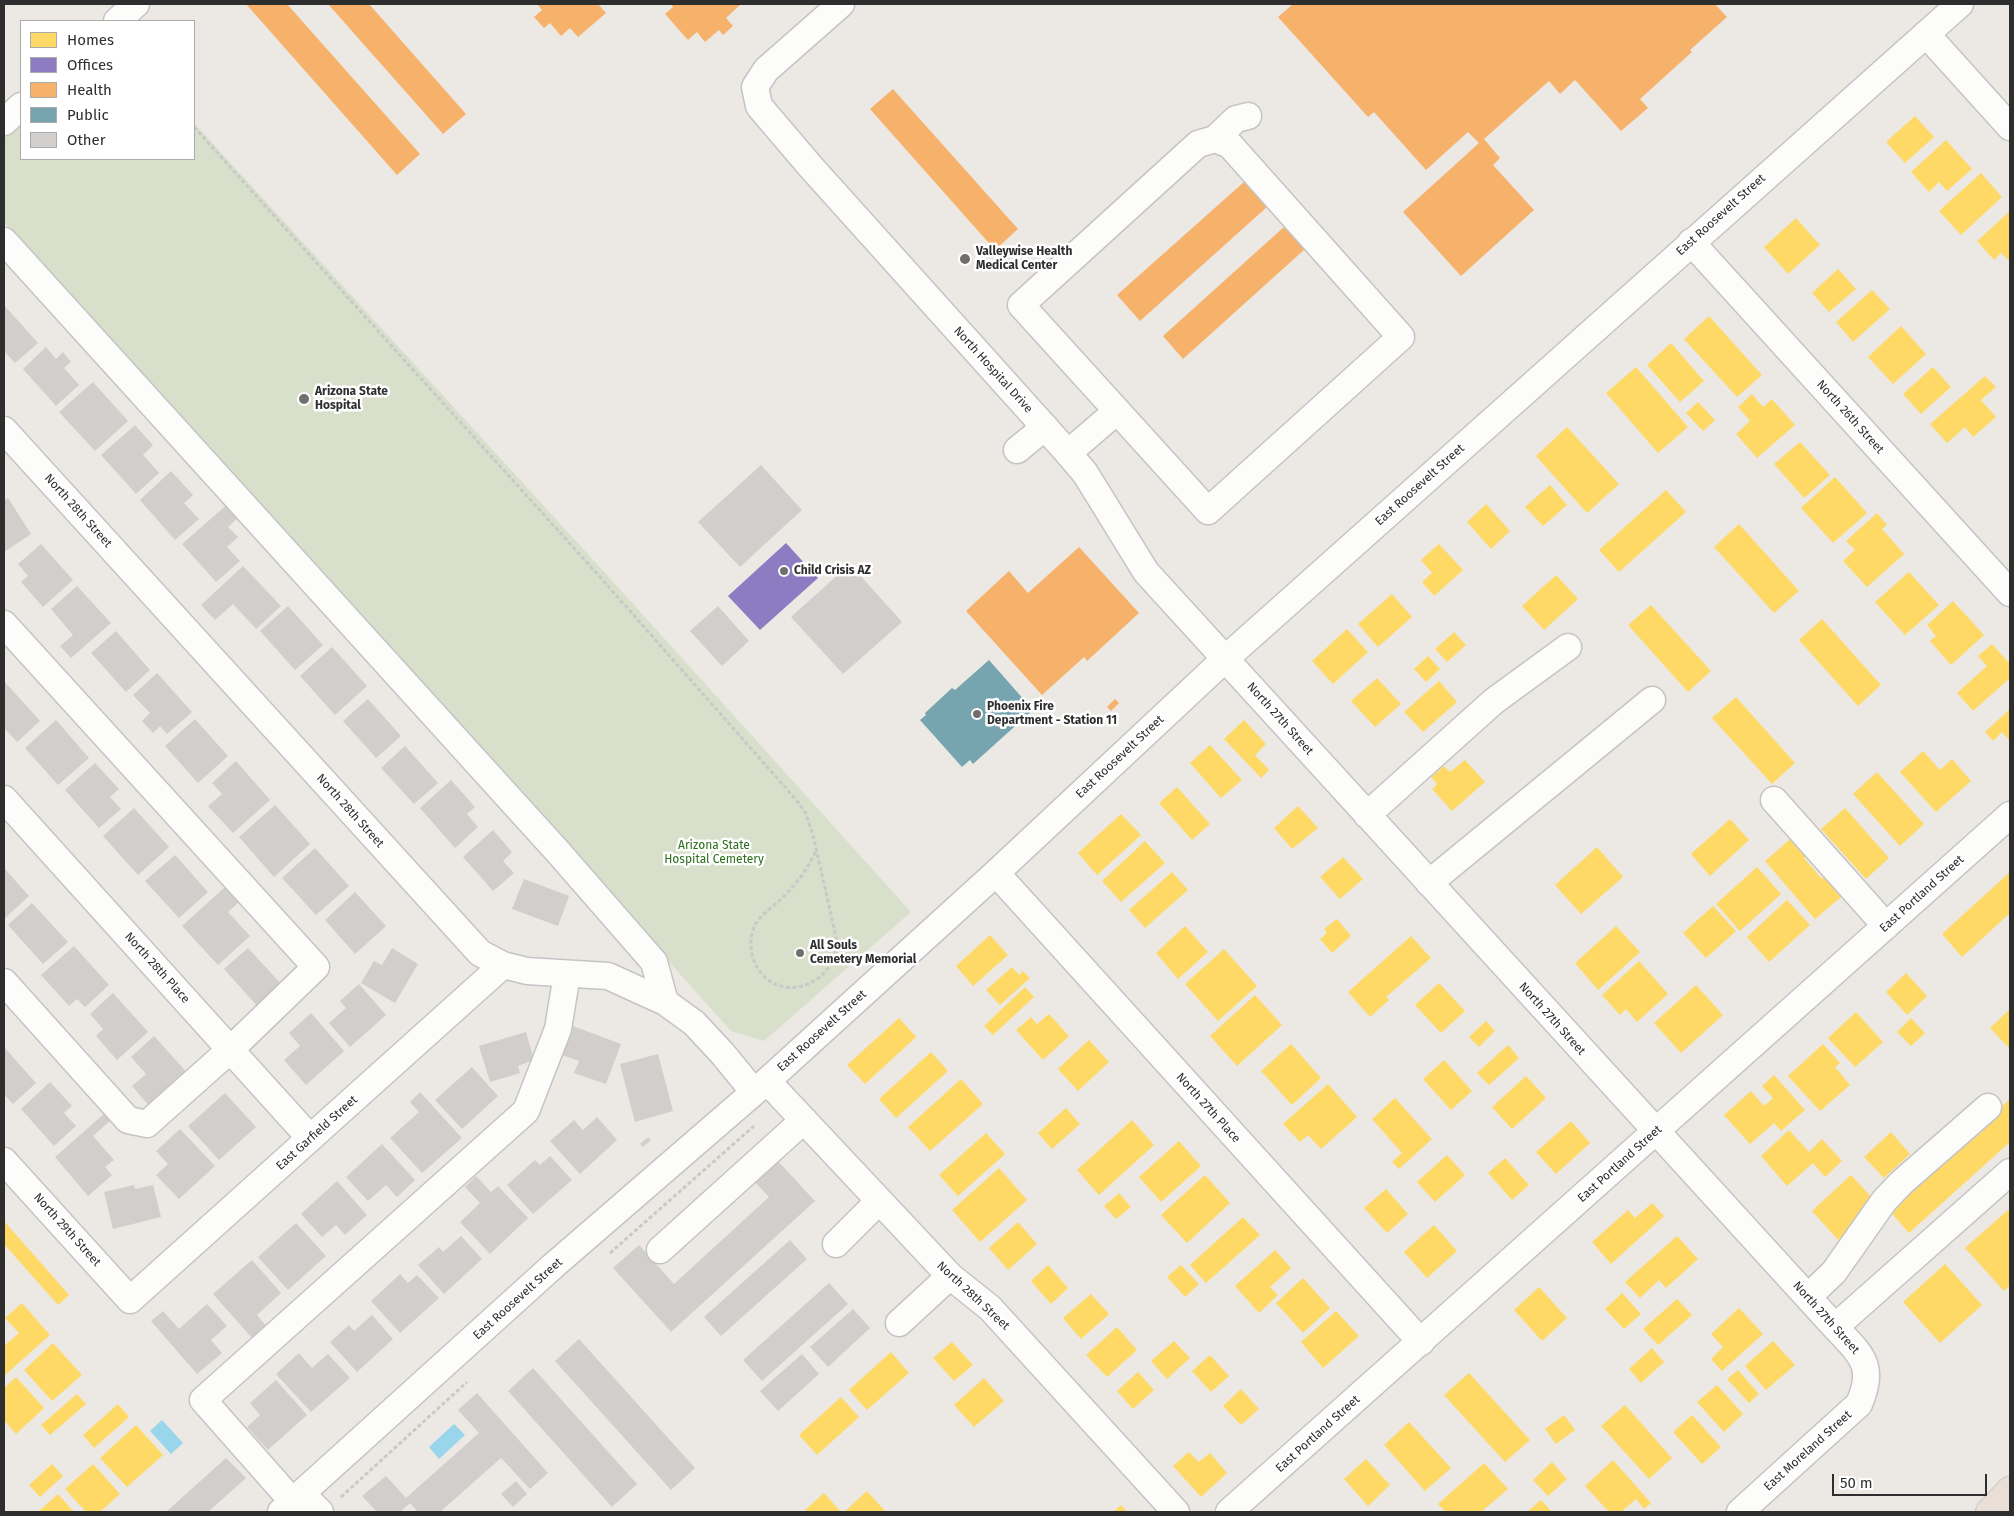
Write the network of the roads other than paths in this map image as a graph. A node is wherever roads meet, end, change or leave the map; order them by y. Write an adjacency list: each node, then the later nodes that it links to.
1 (136, 4): 4 (street)
2 (841, 4): 14 (street, North Hospital Drive)
3 (1960, 4): 5 (street, East Roosevelt Street)
4 (117, 20)
5 (1926, 34): 9 (street); 12 (street, East Roosevelt Street)
6 (20, 107): 8 (street)
7 (1252, 113): 10 (street)
8 (4, 122)
9 (2010, 127)
10 (1223, 142): 13 (street); 13 (street)
11 (4, 241): 33 (street)
12 (1690, 242): 18 (street, North 26th Street); 21 (street, East Roosevelt Street)
13 (1117, 411): 17 (street)
14 (1045, 427): 16 (street); 17 (street, North Hospital Drive)
15 (4, 430): 30 (street, North 28th Street)
16 (1017, 450)
17 (1068, 453): 21 (street, North Hospital Drive)
18 (2010, 593)
19 (4, 624): 34 (street)
20 (1568, 647): 26 (street)
21 (1225, 659): 26 (street, North 27th Street); 27 (street, East Roosevelt Street)
22 (1652, 700): 28 (street)
23 (4, 799): 34 (street, North 28th Place)
24 (1774, 800): 29 (street)
25 (2010, 814): 29 (street, East Portland Street)
26 (1367, 815): 28 (street, North 27th Street)
27 (996, 873): 35 (street, East Roosevelt Street); 50 (street, North 27th Place)
28 (1429, 884): 38 (street, North 27th Street)
29 (1886, 926): 38 (street, East Portland Street)
30 (503, 965): 31 (street, North 28th Street); 39 (street, East Garfield Street)
31 (567, 974): 33 (street, North 28th Street); 53 (street)
32 (4, 982): 34 (street)
33 (665, 1002): 35 (street, North 28th Street)
34 (230, 1050): 39 (street, North 28th Place)
35 (761, 1086): 37 (street, North 28th Street); 53 (street, East Roosevelt Street)
36 (1988, 1107): 46 (street)
37 (804, 1120): 42 (street, North 28th Street); 44 (street)
38 (1656, 1132): 46 (street, North 27th Street); 50 (street, East Portland Street)
39 (310, 1138): 47 (street, East Garfield Street)
40 (4, 1161): 47 (street, North 29th Street)
41 (2010, 1172): 49 (street)
42 (879, 1201): 43 (street); 45 (street, North 28th Street)
43 (836, 1244)
44 (660, 1250)
45 (950, 1276): 48 (street); 55 (street, North 28th Street)
46 (1808, 1297): 49 (street, North 27th Street)
47 (130, 1300)
48 (899, 1323)
49 (1835, 1327): 51 (street, North 27th Street)
50 (1421, 1342): 56 (street, East Portland Street)
51 (1867, 1384): 57 (street, East Moreland Street)
52 (2010, 1491): 58 (highway)
53 (292, 1503): 54 (street)
54 (320, 1512)
55 (1176, 1512)
56 (1229, 1512)
57 (1740, 1512)
58 (1990, 1512)

